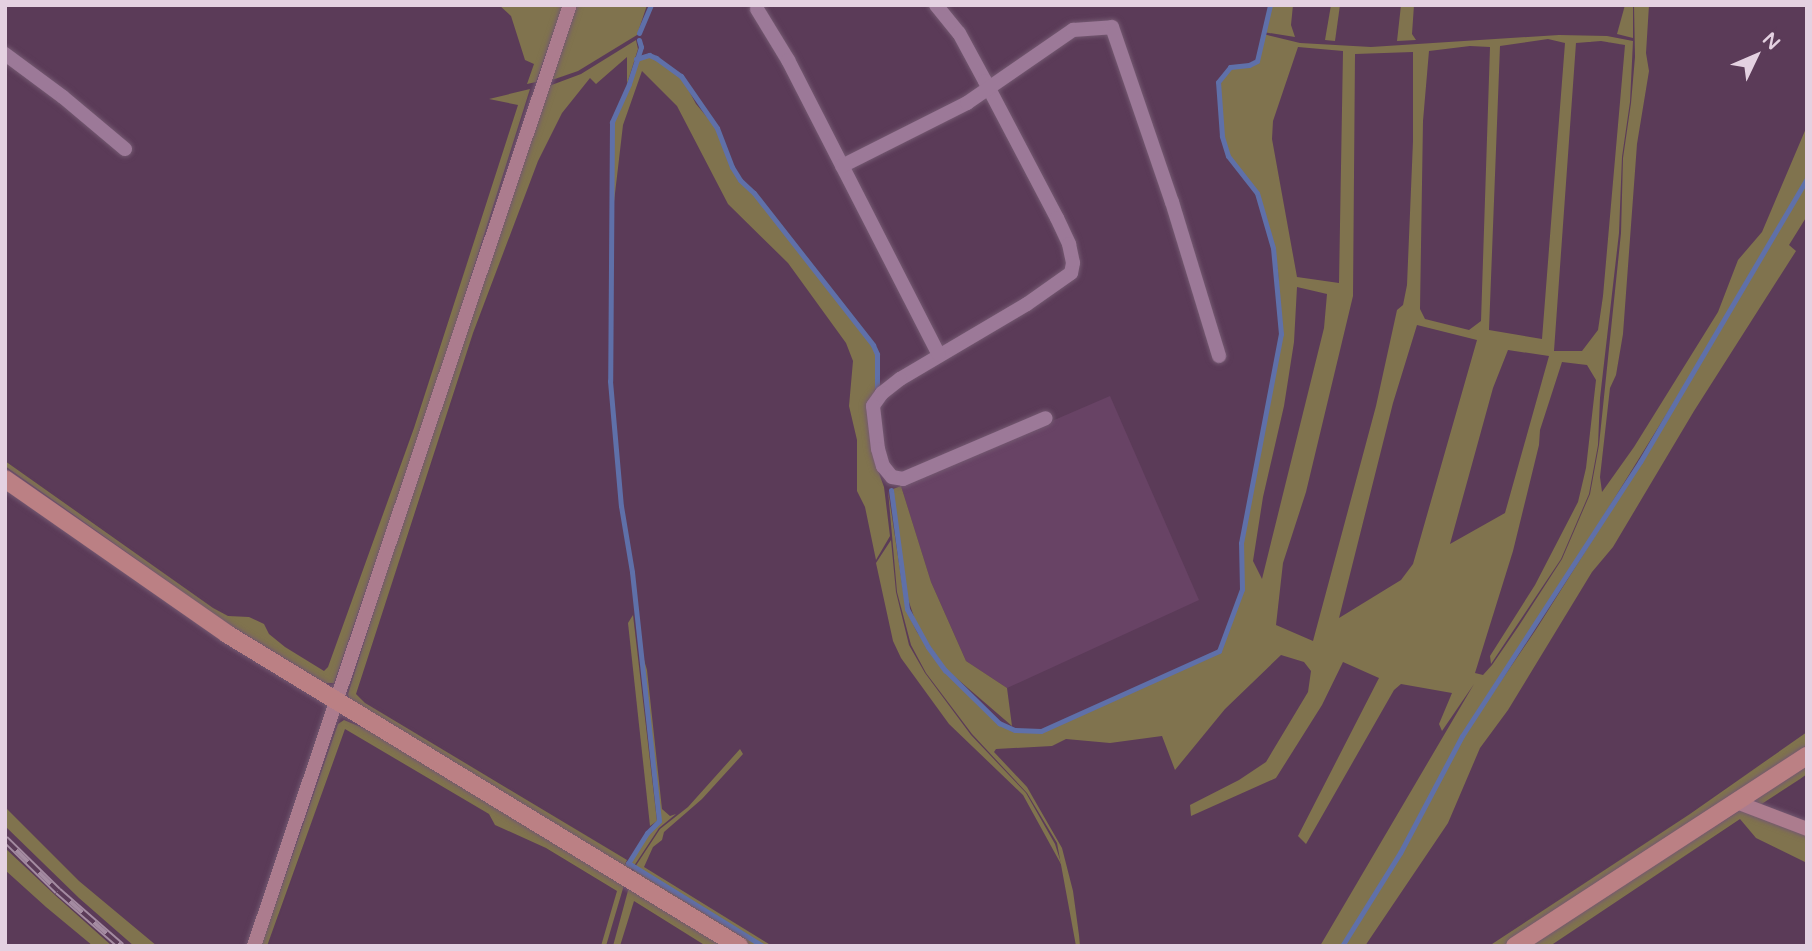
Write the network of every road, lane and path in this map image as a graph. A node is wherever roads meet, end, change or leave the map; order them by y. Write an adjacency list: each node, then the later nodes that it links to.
1 (570, 5): 12 (main road)
2 (936, 5): 5 (street)
3 (757, 9): 7 (street)
4 (5, 54): 6 (street)
5 (988, 87): 7 (street); 8 (street); 9 (street)
6 (125, 149)
7 (842, 166): 8 (street)
8 (939, 355): 10 (street)
9 (1219, 356)
10 (1046, 418)
11 (5, 479): 12 (main road)
12 (337, 700): 16 (main road); 17 (main road)
13 (1807, 756): 14 (main road)
14 (1738, 803): 15 (main road); 18 (main road)
15 (1807, 829)
16 (254, 946)
17 (739, 946)
18 (1515, 946)

